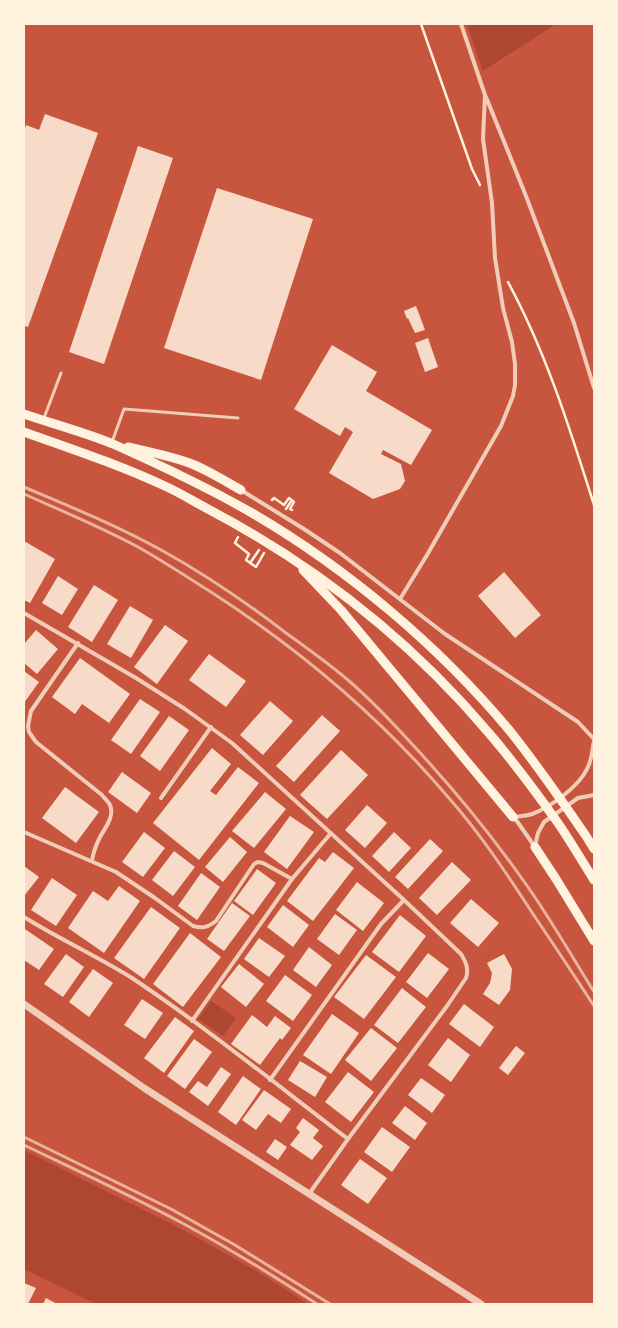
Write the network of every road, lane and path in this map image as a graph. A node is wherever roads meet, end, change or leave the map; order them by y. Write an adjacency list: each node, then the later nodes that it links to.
1 (421, 24): 4 (path)
2 (461, 24): 3 (street)
3 (485, 95): 7 (street); 20 (street)
4 (482, 187)
5 (506, 278): 14 (path)
6 (61, 373): 10 (lane)
7 (594, 388)
8 (24, 414): 10 (main road)
9 (238, 418): 12 (lane)
10 (43, 420): 12 (main road)
11 (24, 432): 17 (main road)
12 (111, 444): 13 (main road); 31 (main road)
13 (242, 490): 15 (street)
14 (594, 505)
15 (268, 506): 16 (street); 16 (path)
16 (289, 520): 20 (street)
17 (243, 527): 18 (main road); 18 (path)
18 (270, 544): 19 (main road)
19 (291, 557): 27 (main road); 34 (main road)
20 (400, 599): 24 (street)
21 (24, 613): 22 (street)
22 (78, 643): 23 (street); 32 (street)
23 (211, 728): 26 (street); 29 (street)
24 (594, 740): 27 (street)
25 (594, 795): 30 (street)
26 (161, 798)
27 (513, 816): 30 (street)
28 (24, 832): 32 (street)
29 (331, 833): 33 (street); 35 (street)
30 (535, 847): 37 (main road)
31 (594, 849)
32 (92, 861): 33 (street)
33 (292, 879): 39 (street)
34 (594, 880)
35 (404, 900): 40 (street); 41 (street)
36 (24, 917): 39 (street)
37 (594, 941)
38 (24, 1004): 42 (street)
39 (192, 1021): 40 (street)
40 (270, 1080): 41 (street)
41 (348, 1139): 42 (street)
42 (309, 1194): 43 (street)
43 (481, 1304)

